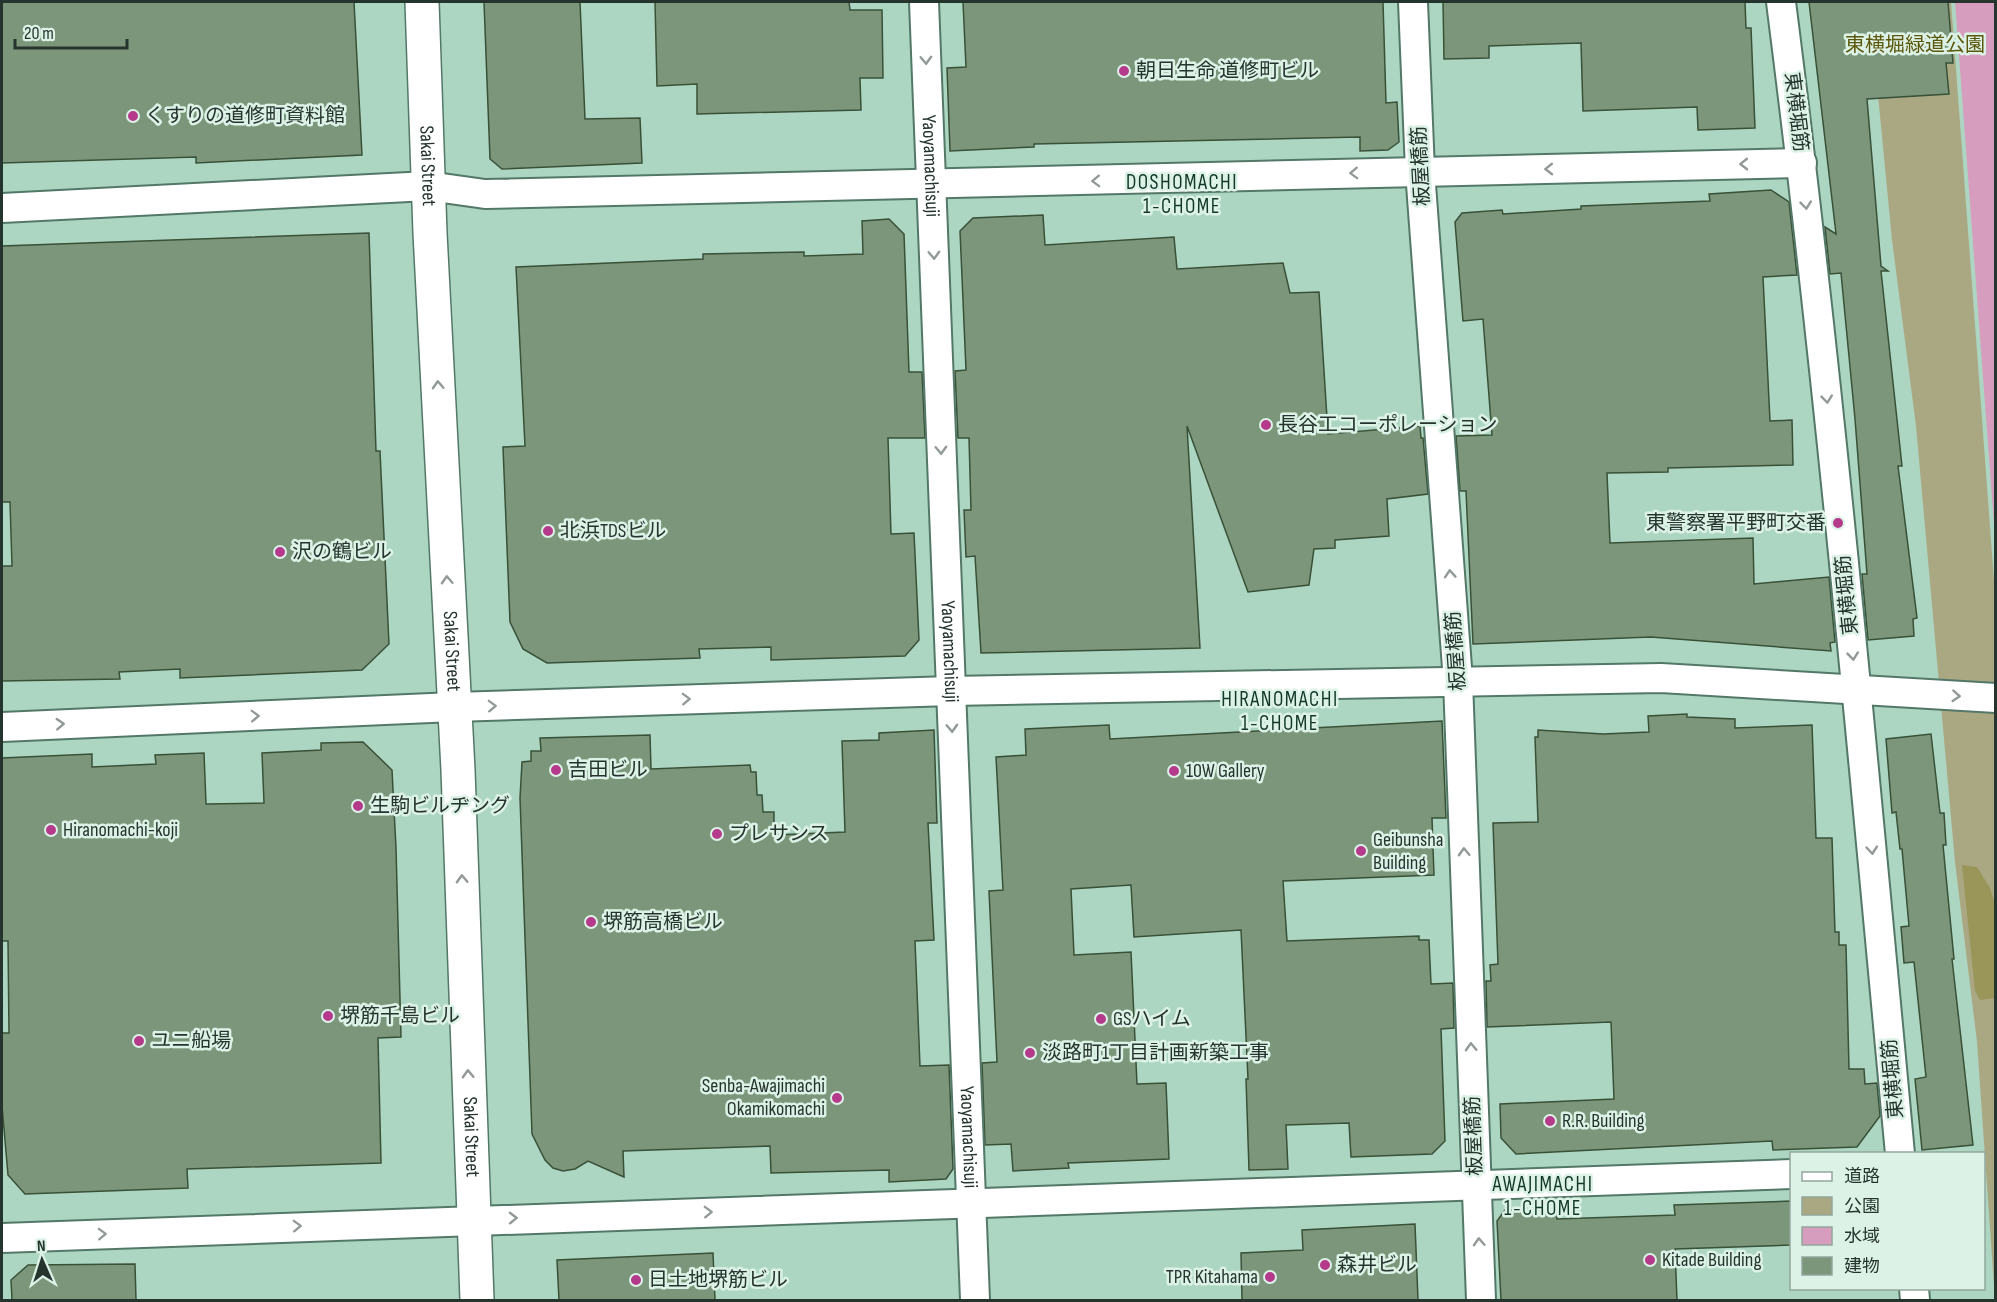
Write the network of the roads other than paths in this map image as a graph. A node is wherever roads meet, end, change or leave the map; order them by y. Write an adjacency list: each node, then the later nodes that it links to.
1 (423, 2): 7 (main road, Sakai Street)
2 (924, 2): 8 (street, Yaoyamachisuji, one-way to 8)
3 (1413, 2): 6 (street, 板屋橋筋)
4 (1781, 2): 5 (street, 東横堀筋)
5 (1802, 163): 6 (street, one-way to 6); 11 (street, 東横堀筋, one-way to 11)
6 (1420, 171): 8 (street, one-way to 8); 10 (street, 板屋橋筋, one-way to 6)
7 (428, 186): 8 (street); 9 (street); 14 (main road, Sakai Street, one-way to 7)
8 (931, 186): 12 (street, Yaoyamachisuji, one-way to 12)
9 (2, 208)
10 (1458, 681): 11 (street); 12 (street); 18 (street, 板屋橋筋, one-way to 10)
11 (1857, 690): 13 (street, one-way to 13); 16 (street, 東横堀筋, one-way to 16)
12 (951, 691): 14 (street, one-way to 12); 19 (street, Yaoyamachisuji, one-way to 19)
13 (1995, 698)
14 (453, 707): 15 (street, one-way to 14); 20 (main road, Sakai Street, one-way to 14)
15 (2, 727)
16 (1900, 1152)
17 (1790, 1174): 18 (street)
18 (1476, 1186): 19 (street); 24 (street, 板屋橋筋, one-way to 18)
19 (971, 1204): 20 (street, one-way to 19); 23 (street, Yaoyamachisuji)
20 (473, 1219): 21 (street, one-way to 20); 22 (main road, Sakai Street)
21 (2, 1238)
22 (477, 1300)
23 (975, 1300)
24 (1481, 1300)

